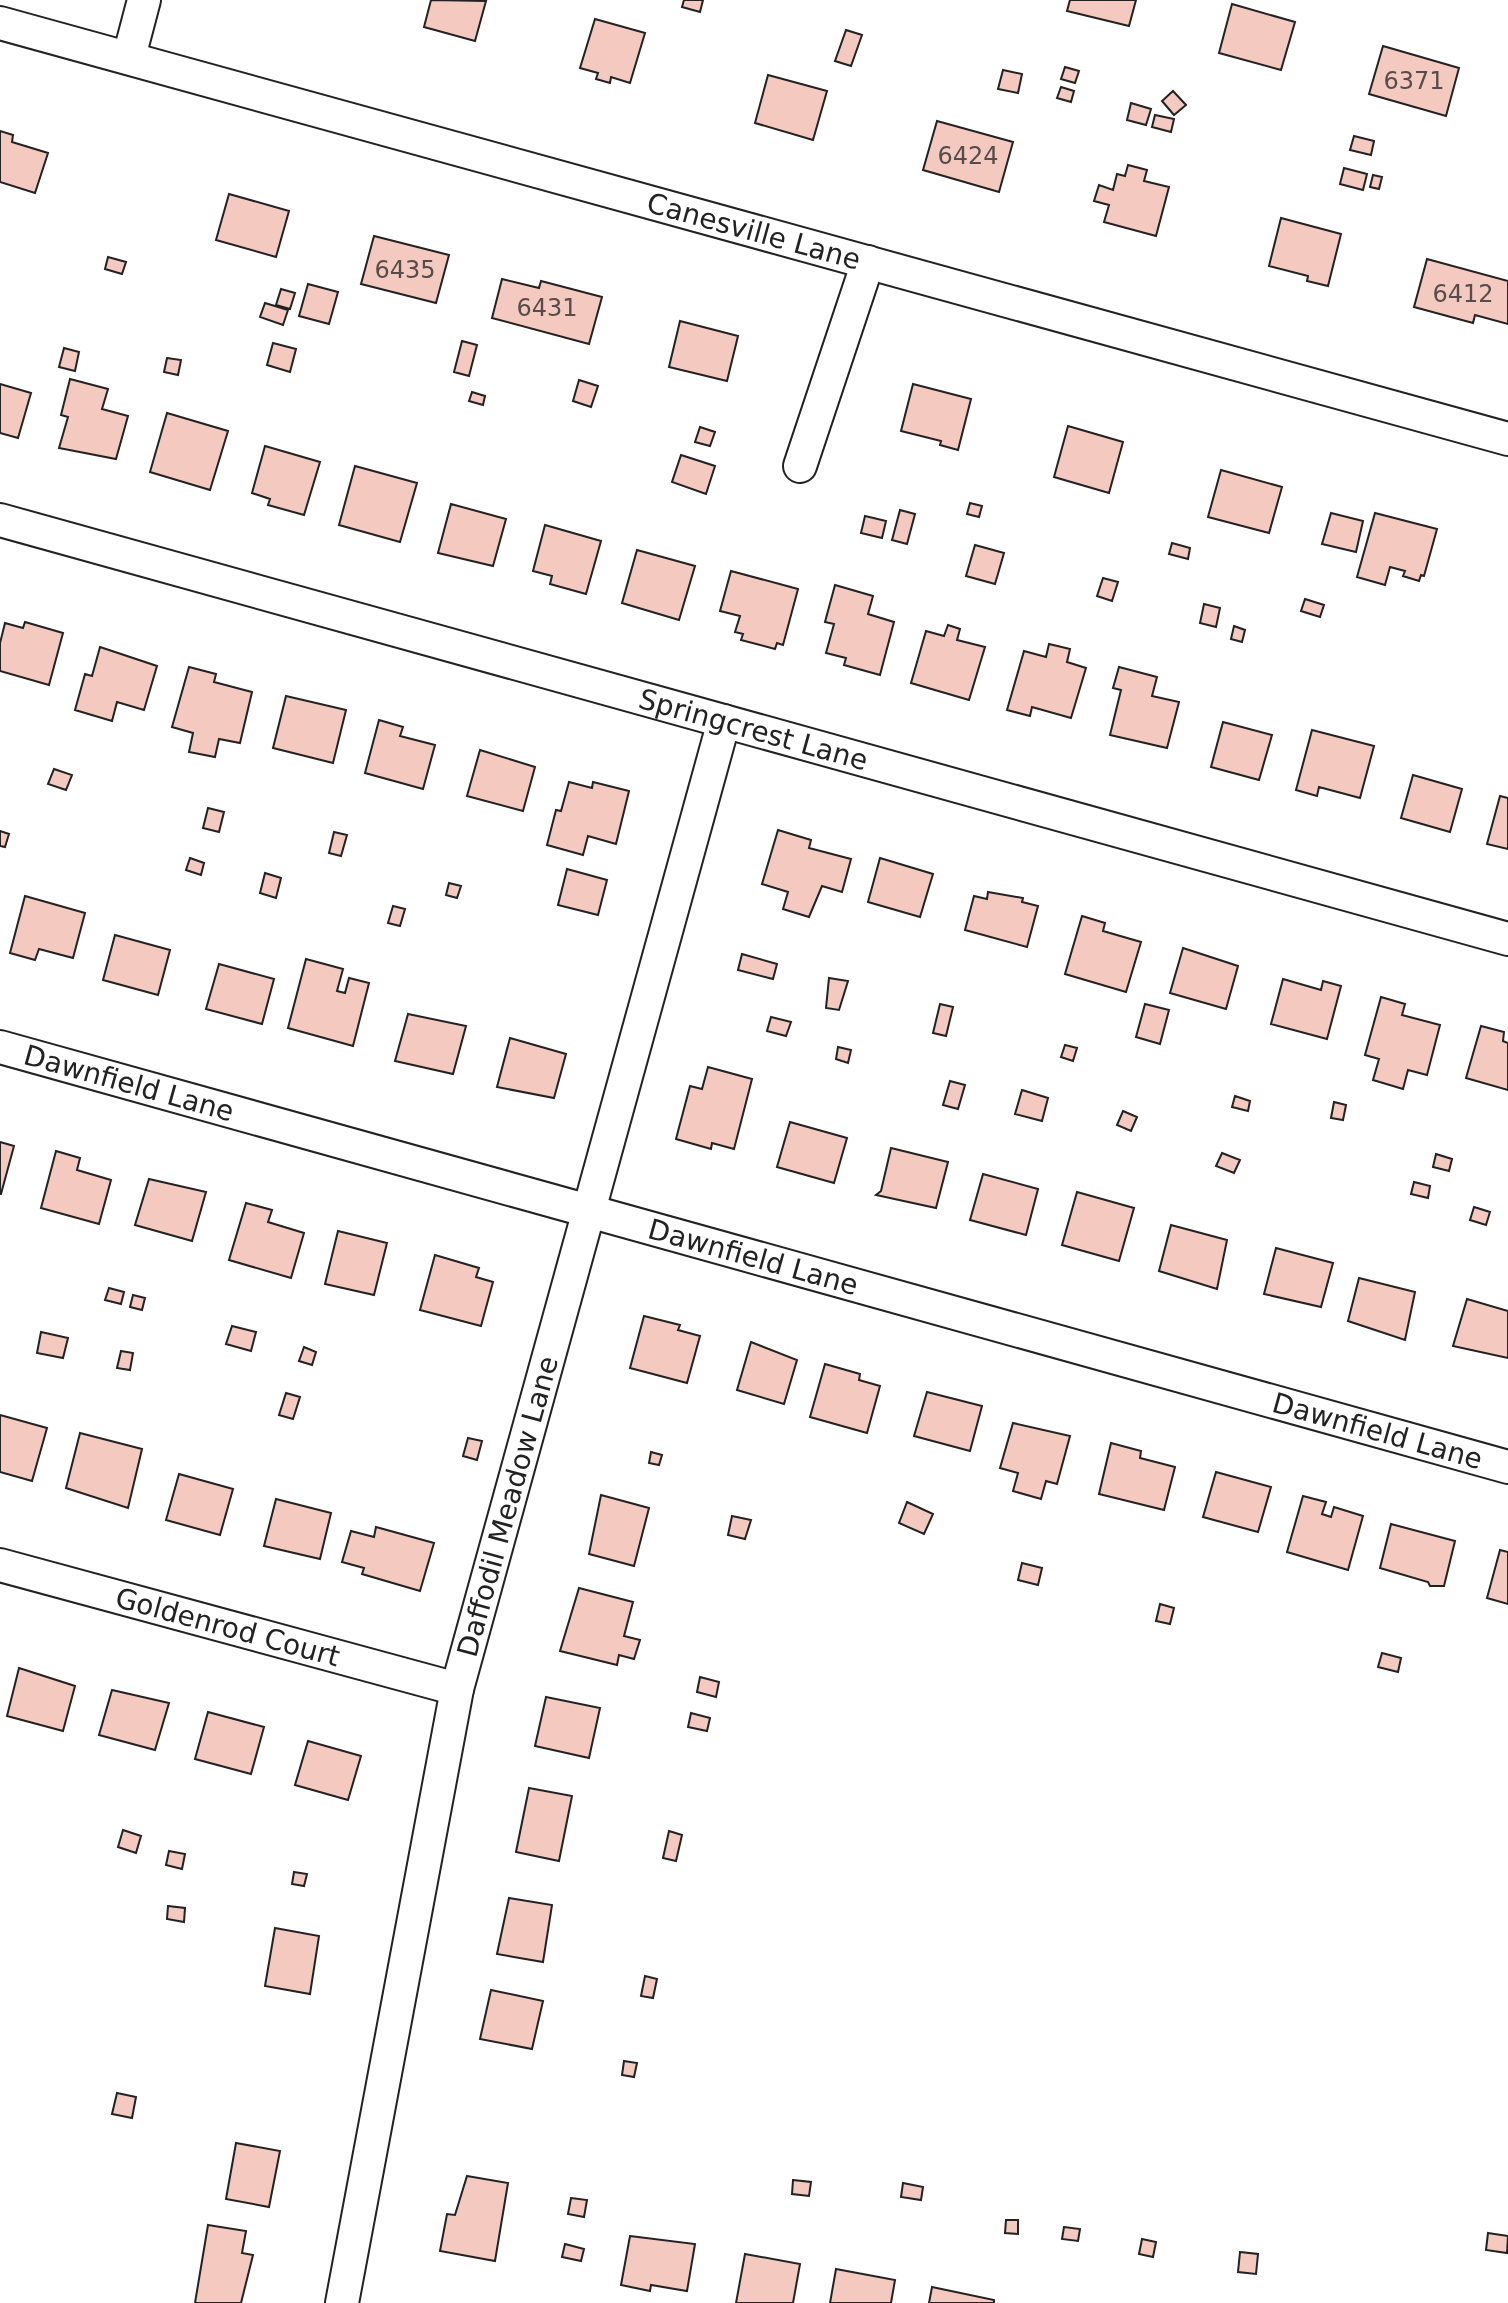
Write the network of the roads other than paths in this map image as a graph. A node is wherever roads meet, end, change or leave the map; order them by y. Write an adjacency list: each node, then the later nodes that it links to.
1 (144, 0): 3 (street)
2 (0, 23): 3 (street, Canesville Lane)
3 (129, 57): 4 (street, Canesville Lane)
4 (868, 262): 5 (street, Canesville Lane); 6 (street)
5 (1508, 439)
6 (800, 466)
7 (0, 520): 8 (street, Springcrest Lane)
8 (724, 721): 9 (street, Springcrest Lane); 11 (street, Daffodil Meadow Lane)
9 (1508, 939)
10 (0, 1047): 11 (street, Dawnfield Lane)
11 (589, 1211): 12 (street, Dawnfield Lane); 14 (street, Daffodil Meadow Lane)
12 (1508, 1467)
13 (0, 1565): 14 (street, Goldenrod Court)
14 (457, 1689): 15 (street, Daffodil Meadow Lane)
15 (342, 2303)

